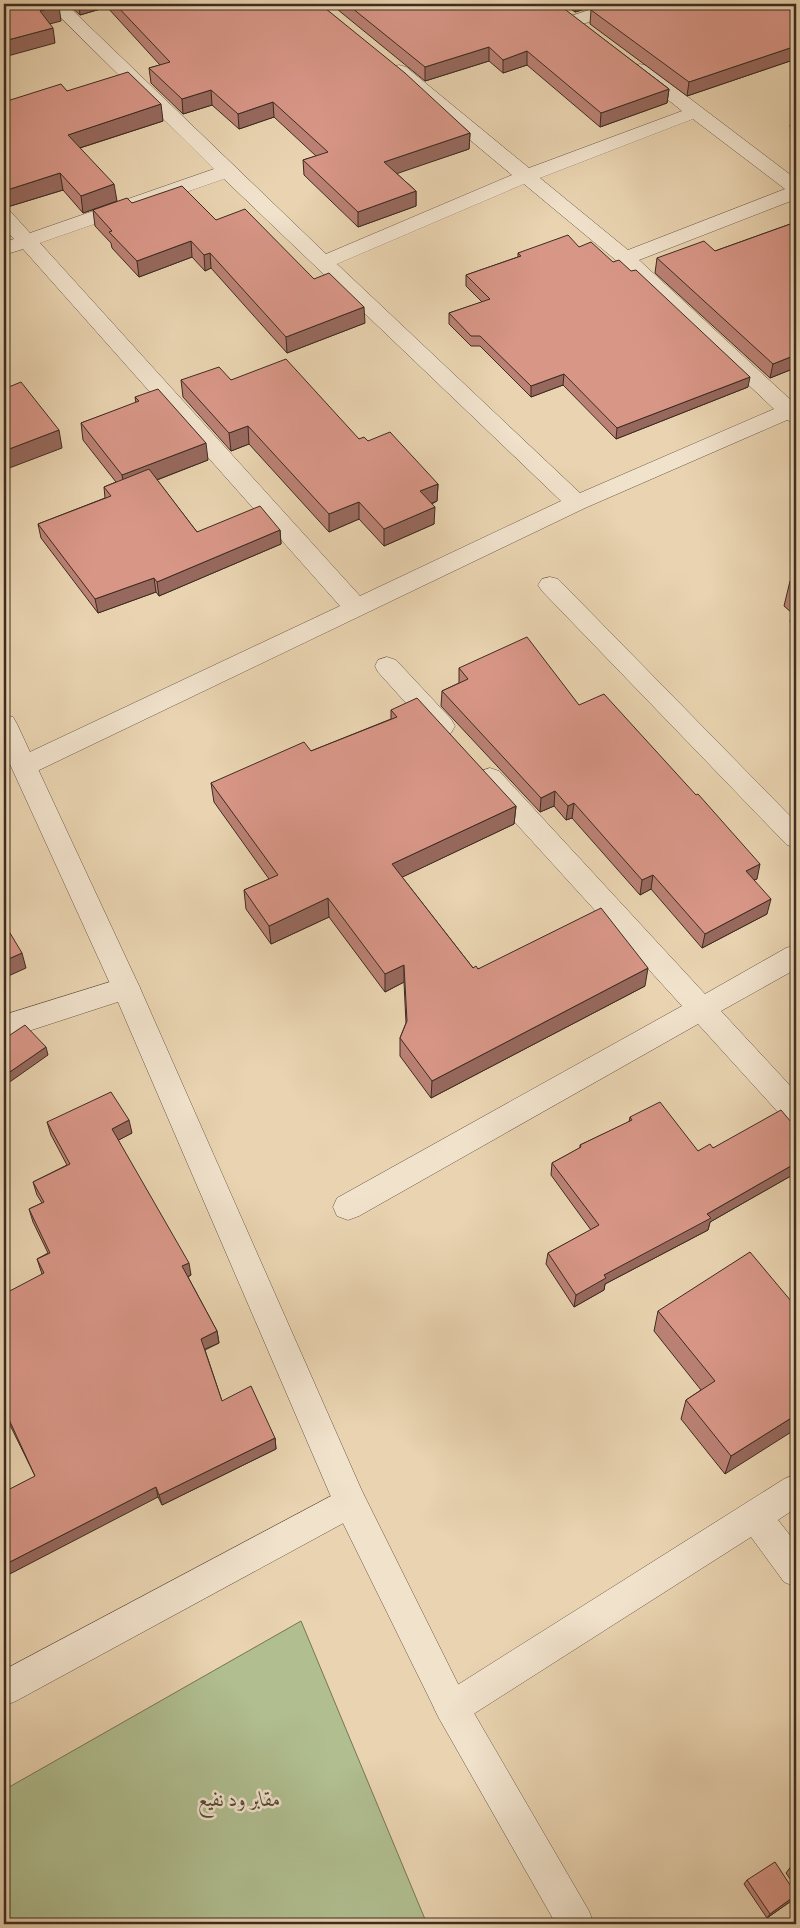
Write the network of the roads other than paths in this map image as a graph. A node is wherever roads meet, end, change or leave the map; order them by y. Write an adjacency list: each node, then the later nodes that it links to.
1 (56, 4): 9 (street)
2 (622, 4): 4 (street)
3 (558, 10): 4 (street)
4 (574, 21): 5 (street)
5 (589, 33)
6 (384, 59): 10 (street)
7 (627, 61): 8 (street)
8 (696, 112): 10 (street); 11 (street)
9 (227, 171): 14 (street); 17 (street)
10 (526, 176): 16 (street); 17 (street)
11 (796, 188)
12 (796, 192): 16 (street)
13 (4, 216): 14 (street)
14 (27, 241): 15 (street); 21 (street)
15 (4, 248)
16 (625, 258): 18 (street)
17 (322, 262): 19 (street)
18 (794, 412): 19 (street)
19 (577, 503): 21 (street)
20 (550, 585): 25 (street)
21 (357, 609): 24 (street)
22 (387, 666): 28 (street)
23 (4, 724): 24 (street)
24 (24, 766): 27 (street)
25 (796, 838)
26 (796, 956): 28 (street)
27 (126, 988): 29 (street); 33 (street)
28 (700, 1008): 30 (street); 31 (street)
29 (4, 1027)
30 (796, 1112)
31 (348, 1207)
32 (796, 1490): 34 (street)
33 (350, 1502): 36 (street); 37 (street)
34 (755, 1516): 35 (street); 37 (street)
35 (796, 1570)
36 (4, 1689)
37 (452, 1708): 38 (street)
38 (576, 1924)

